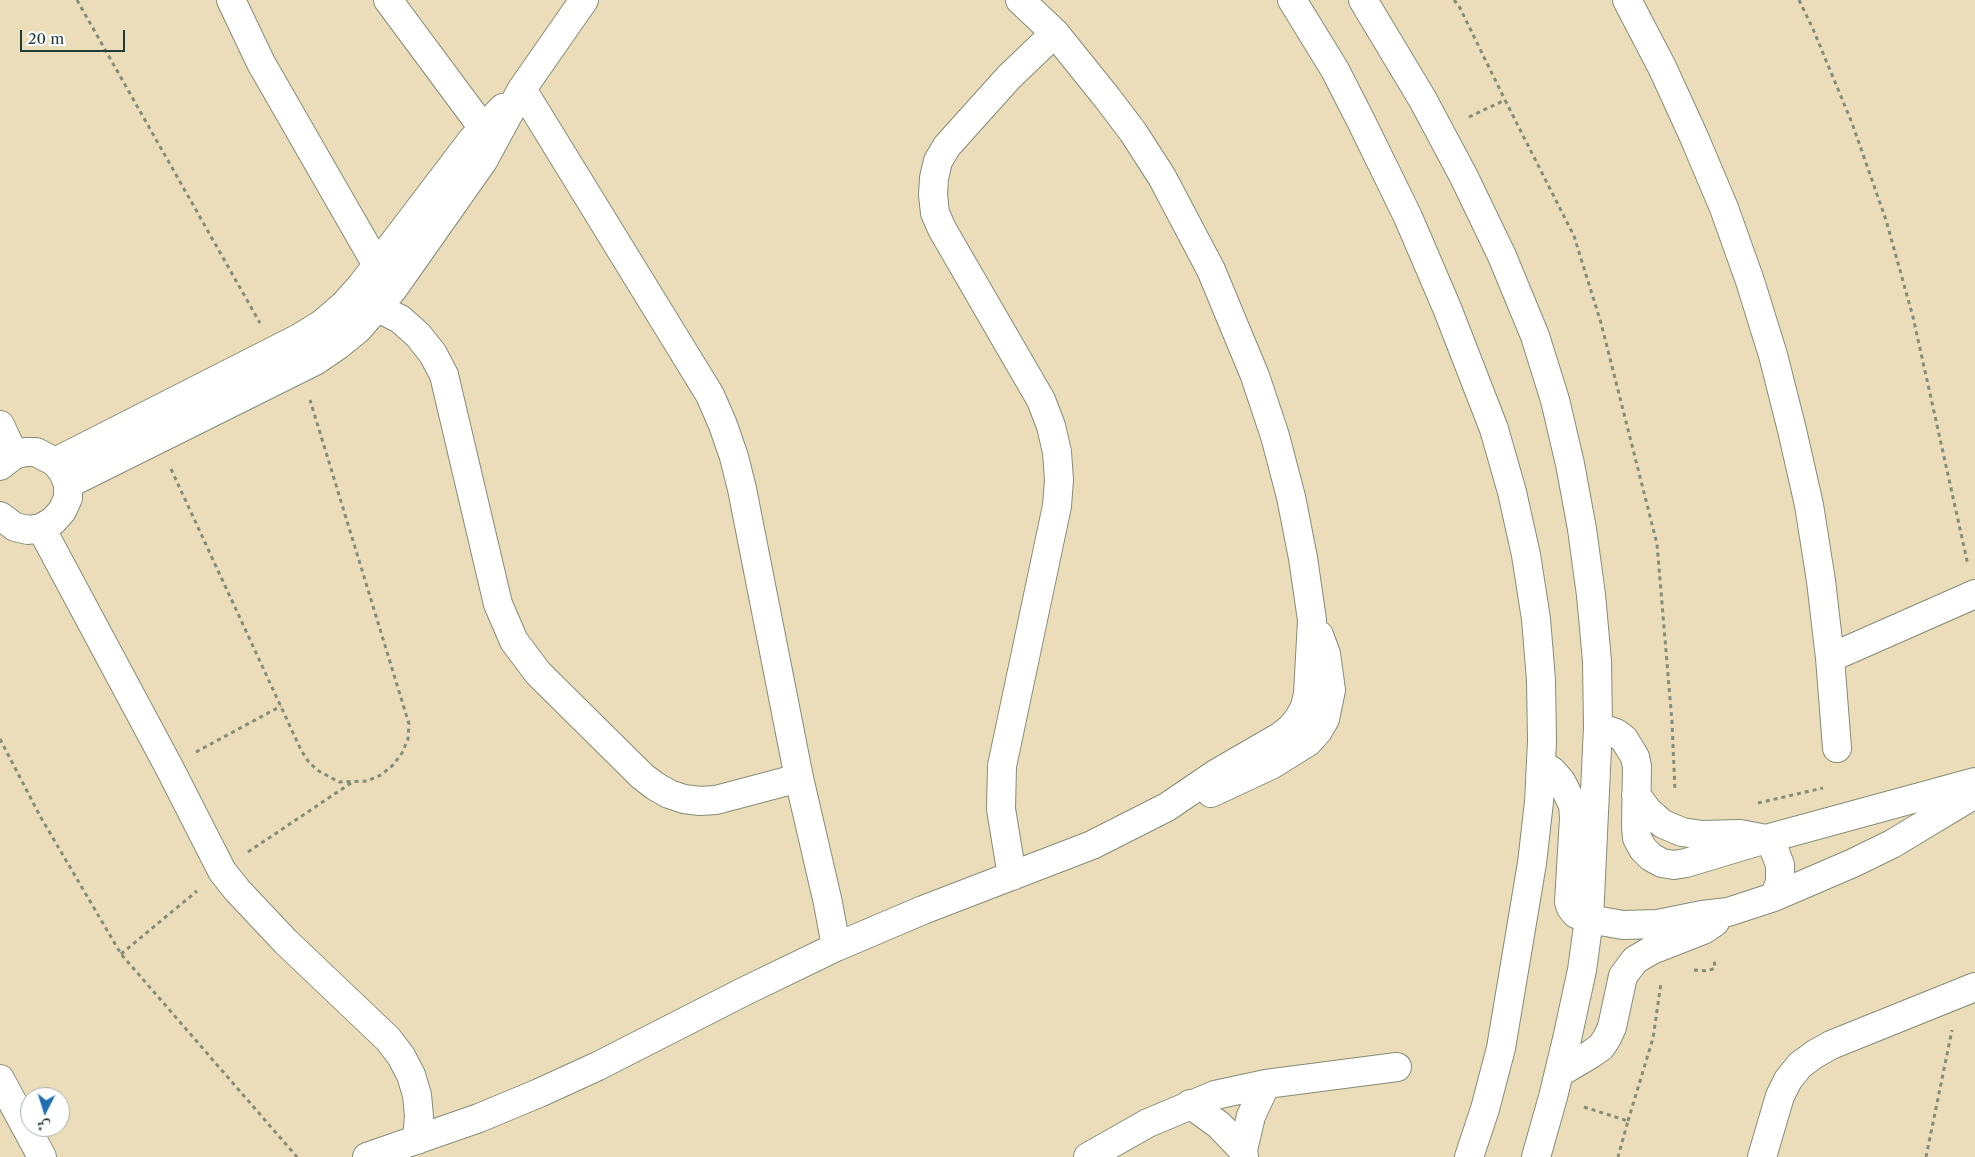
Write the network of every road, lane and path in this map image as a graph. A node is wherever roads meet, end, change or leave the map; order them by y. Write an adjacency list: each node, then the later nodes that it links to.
1 (76, 0): 18 (path)
2 (231, 0): 16 (street)
3 (388, 0): 14 (street)
4 (584, 0): 12 (street)
5 (1020, 0): 11 (street)
6 (1292, 0): 32 (street)
7 (1363, 0): 15 (street)
8 (1454, 0): 13 (path)
9 (1627, 0): 27 (street)
10 (1799, 0): 26 (path)
11 (1055, 33): 40 (street); 40 (street)
12 (522, 89): 14 (street); 17 (street); 34 (street)
13 (1505, 100): 15 (path); 38 (path)
14 (483, 128): 16 (street)
15 (1439, 132): 29 (street)
16 (377, 265): 18 (street)
17 (378, 308): 19 (street); 34 (street)
18 (275, 350): 23 (street)
19 (300, 368): 21 (street); 28 (path)
20 (0, 426): 22 (street)
21 (157, 440): 23 (street); 28 (path)
22 (7, 460): 23 (street)
23 (62, 473): 25 (street)
24 (0, 516): 25 (street)
25 (41, 528): 33 (street)
26 (1975, 595): 27 (street)
27 (1830, 658): 31 (street)
28 (281, 706): 33 (path)
29 (1598, 727): 37 (street); 42 (street)
30 (0, 739): 57 (path)
31 (1837, 748)
32 (1541, 764): 42 (street); 60 (street)
33 (169, 767): 54 (street)
34 (799, 778): 44 (street)
35 (1975, 782): 39 (street)
36 (1975, 794): 41 (street)
37 (1636, 795): 39 (street); 39 (street)
38 (1675, 798)
39 (1766, 839): 41 (street)
40 (1012, 876): 44 (street)
41 (1774, 897): 43 (street)
42 (1589, 919): 43 (street); 51 (street)
43 (1717, 920): 45 (path); 51 (street)
44 (836, 947): 54 (street)
45 (1691, 969)
46 (1661, 980): 53 (path)
47 (1967, 990): 63 (street); 64 (path)
48 (1397, 1067): 50 (street)
49 (0, 1079): 56 (street)
50 (1266, 1084): 52 (street); 55 (street)
51 (1556, 1085): 53 (path); 61 (street)
52 (1190, 1104): 55 (street); 59 (street)
53 (1628, 1121): 62 (path)
54 (417, 1140): 58 (street)
55 (1244, 1154)
56 (42, 1157)
57 (297, 1157)
58 (368, 1157)
59 (1088, 1157)
60 (1469, 1157)
61 (1536, 1157)
62 (1618, 1157)
63 (1762, 1157)
64 (1926, 1157)

